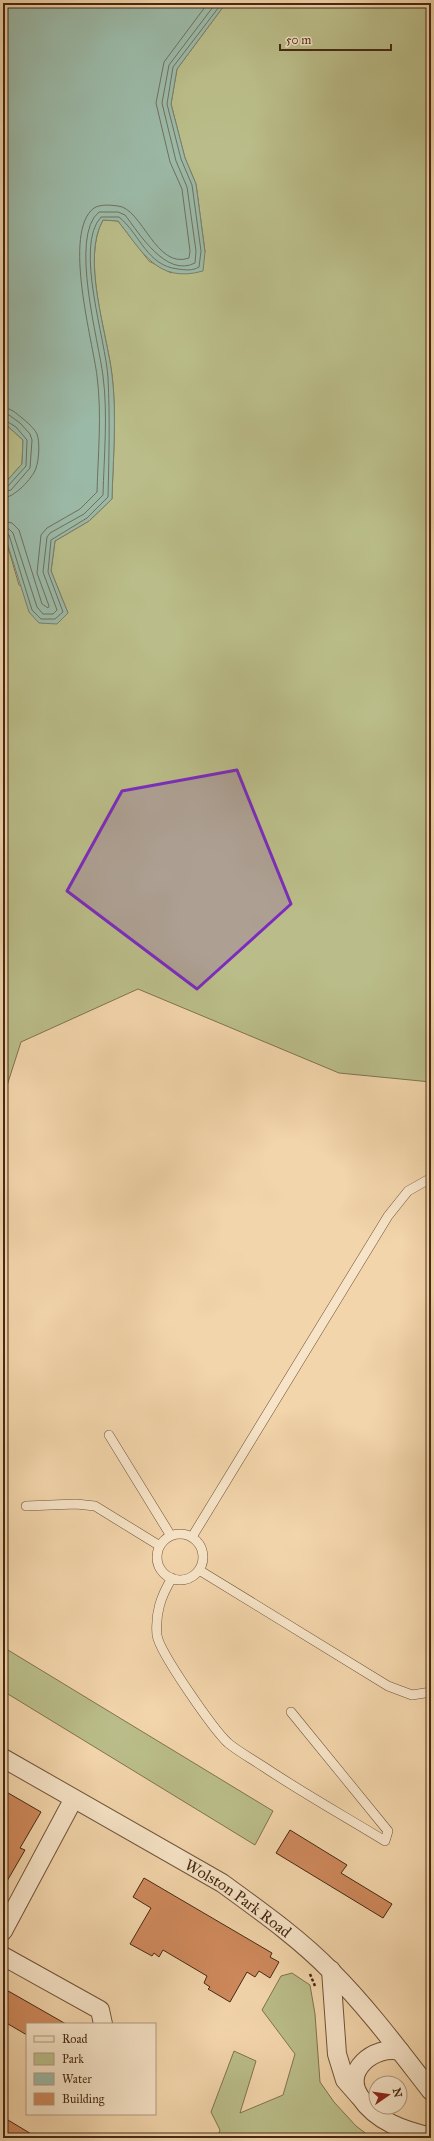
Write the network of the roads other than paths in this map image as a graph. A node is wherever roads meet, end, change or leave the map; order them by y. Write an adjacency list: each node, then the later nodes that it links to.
1 (431, 1178): 5 (lane)
2 (109, 1434): 4 (lane)
3 (26, 1506): 6 (lane)
4 (171, 1536): 5 (lane); 6 (lane)
5 (192, 1537): 7 (lane)
6 (160, 1546): 8 (lane)
7 (199, 1570): 8 (lane); 9 (lane)
8 (172, 1578): 10 (lane)
9 (431, 1692)
10 (291, 1712)
11 (3, 1758): 12 (street, Wolston Park Road)
12 (73, 1800): 13 (street); 15 (street, Wolston Park Road)
13 (3, 1931)
14 (3, 1956): 16 (street)
15 (331, 1970): 17 (street, Wolston Park Road); 19 (street)
16 (103, 2023)
17 (400, 2051): 18 (street, Wolston Park Road); 19 (street)
18 (431, 2091)
19 (359, 2096): 20 (street)
20 (431, 2137)

